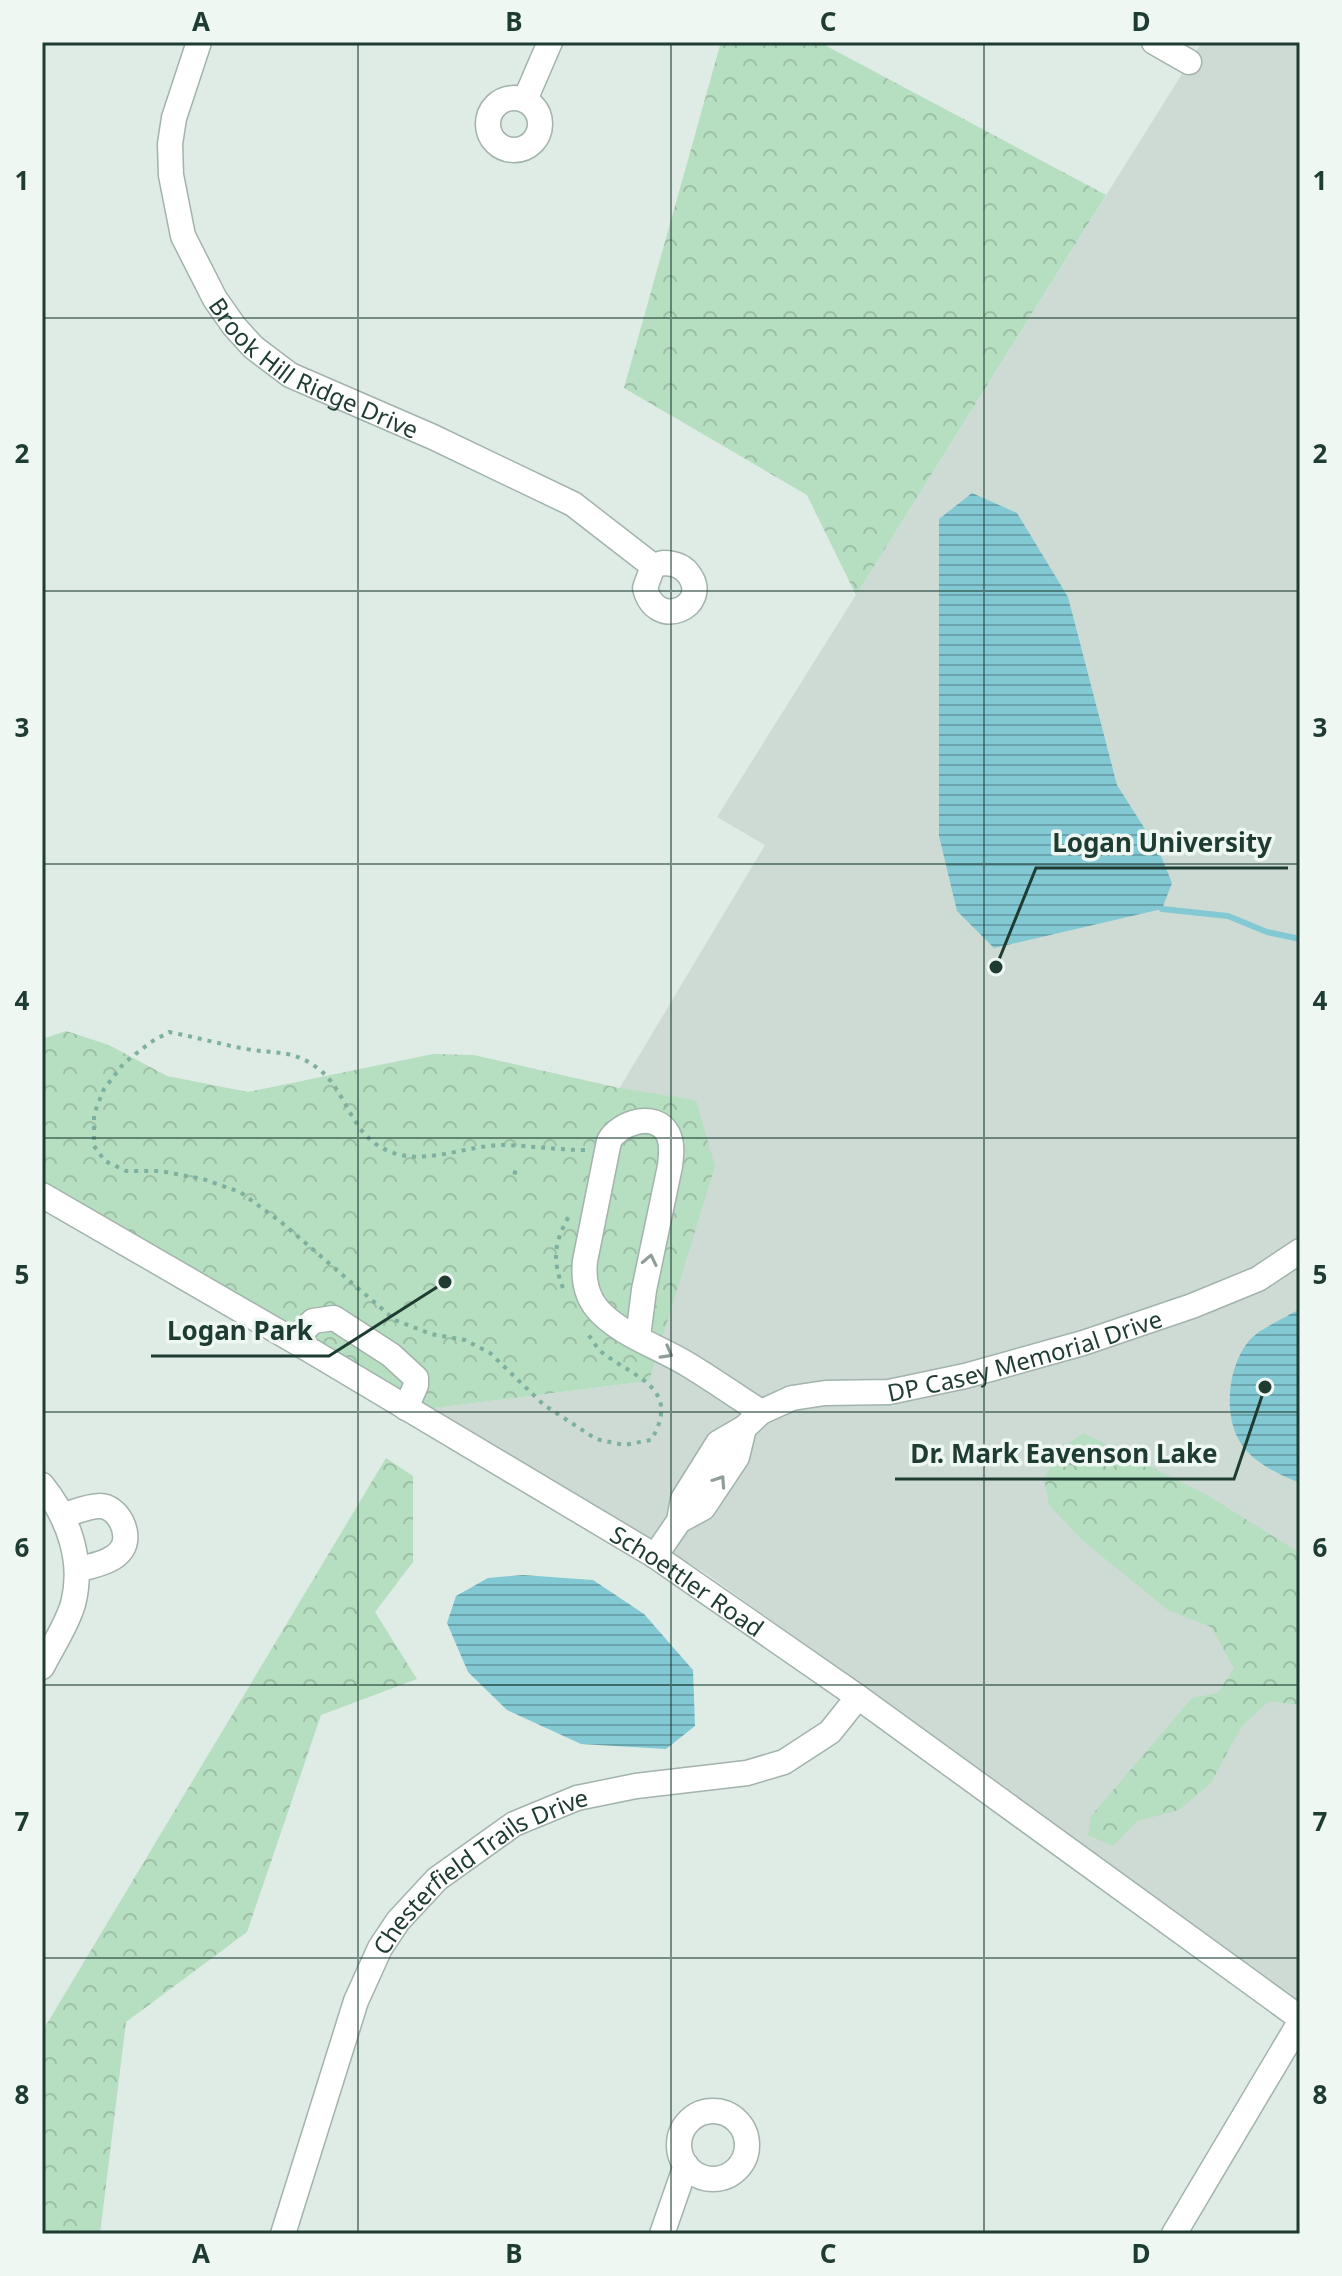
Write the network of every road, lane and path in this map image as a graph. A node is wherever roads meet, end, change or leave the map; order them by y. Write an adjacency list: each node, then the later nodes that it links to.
1 (199, 42): 6 (street, Brook Hill Ridge Drive)
2 (550, 42): 5 (street)
3 (1154, 42): 4 (street)
4 (1189, 62)
5 (525, 100)
6 (653, 566)
7 (614, 1131): 11 (street); 14 (path); 15 (street, one-way to 7)
8 (513, 1172): 9 (path)
9 (520, 1174)
10 (42, 1195): 16 (street, Schoettler Road)
11 (593, 1221): 13 (path); 15 (street)
12 (1300, 1251): 18 (street, DP Casey Memorial Drive)
13 (567, 1296)
14 (586, 1330)
15 (638, 1337): 18 (street, one-way to 18)
16 (303, 1346): 17 (street, Schoettler Road); 17 (street)
17 (406, 1408): 21 (street, Schoettler Road)
18 (752, 1420): 21 (street)
19 (42, 1485): 20 (street)
20 (64, 1515): 22 (street); 22 (street)
21 (655, 1556): 24 (street, Schoettler Road)
22 (78, 1570): 23 (street)
23 (42, 1667)
24 (858, 1697): 25 (street, Schoettler Road); 27 (street, Chesterfield Trails Drive)
25 (1300, 2020): 29 (street)
26 (686, 2165): 28 (street)
27 (283, 2234)
28 (662, 2234)
29 (1174, 2234)

